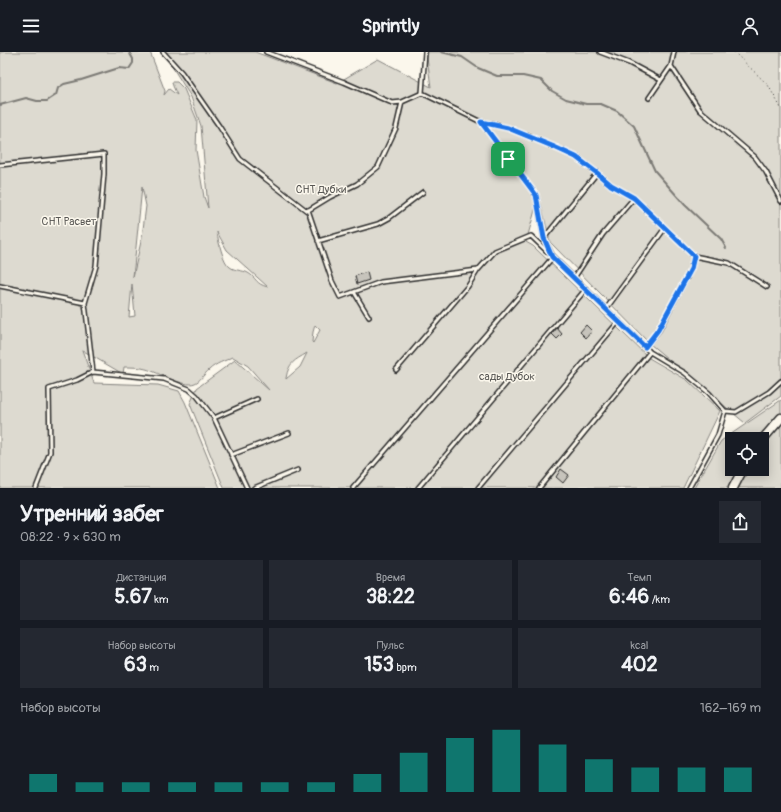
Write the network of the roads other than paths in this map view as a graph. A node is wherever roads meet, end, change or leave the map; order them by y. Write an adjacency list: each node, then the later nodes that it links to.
1 (163, 52): 17 (lane)
2 (266, 52): 10 (lane)
3 (425, 52): 8 (lane)
4 (600, 52): 7 (lane)
5 (674, 52): 6 (lane)
6 (671, 66): 7 (lane); 16 (lane)
7 (661, 80): 9 (lane)
8 (422, 93): 10 (lane); 11 (lane)
9 (649, 98)
10 (402, 102): 17 (lane)
11 (481, 122): 13 (lane); 19 (lane)
12 (0, 164): 29 (lane)
13 (597, 173): 15 (lane); 19 (lane)
14 (423, 192): 20 (lane)
15 (634, 198): 18 (lane); 24 (lane)
16 (781, 201)
17 (308, 210): 20 (lane)
18 (665, 228): 21 (lane); 30 (lane)
19 (544, 238): 22 (lane)
20 (318, 241): 28 (lane)
21 (694, 256): 26 (lane); 33 (lane)
22 (552, 257): 23 (lane); 24 (lane); 50 (lane)
23 (478, 270): 28 (lane); 35 (lane)
24 (574, 278): 27 (lane)
25 (0, 286): 29 (lane)
26 (768, 287)
27 (586, 289): 30 (lane); 51 (lane)
28 (354, 292): 31 (lane)
29 (85, 303): 36 (lane)
30 (606, 309): 32 (lane)
31 (369, 317)
32 (619, 321): 33 (lane); 52 (lane)
33 (645, 347): 34 (lane)
34 (650, 352): 39 (lane); 53 (lane)
35 (396, 370)
36 (93, 372): 40 (lane); 47 (lane)
37 (781, 381): 39 (lane)
38 (257, 399): 40 (lane)
39 (725, 411): 54 (lane)
40 (214, 418): 44 (lane)
41 (781, 418): 42 (street)
42 (769, 432)
43 (289, 433): 44 (lane)
44 (231, 455): 48 (lane)
45 (298, 470): 49 (lane)
46 (739, 476): 55 (street)
47 (36, 488)
48 (247, 488)
49 (254, 488)
50 (353, 488)
51 (418, 488)
52 (478, 488)
53 (539, 488)
54 (690, 488)
55 (733, 488)

